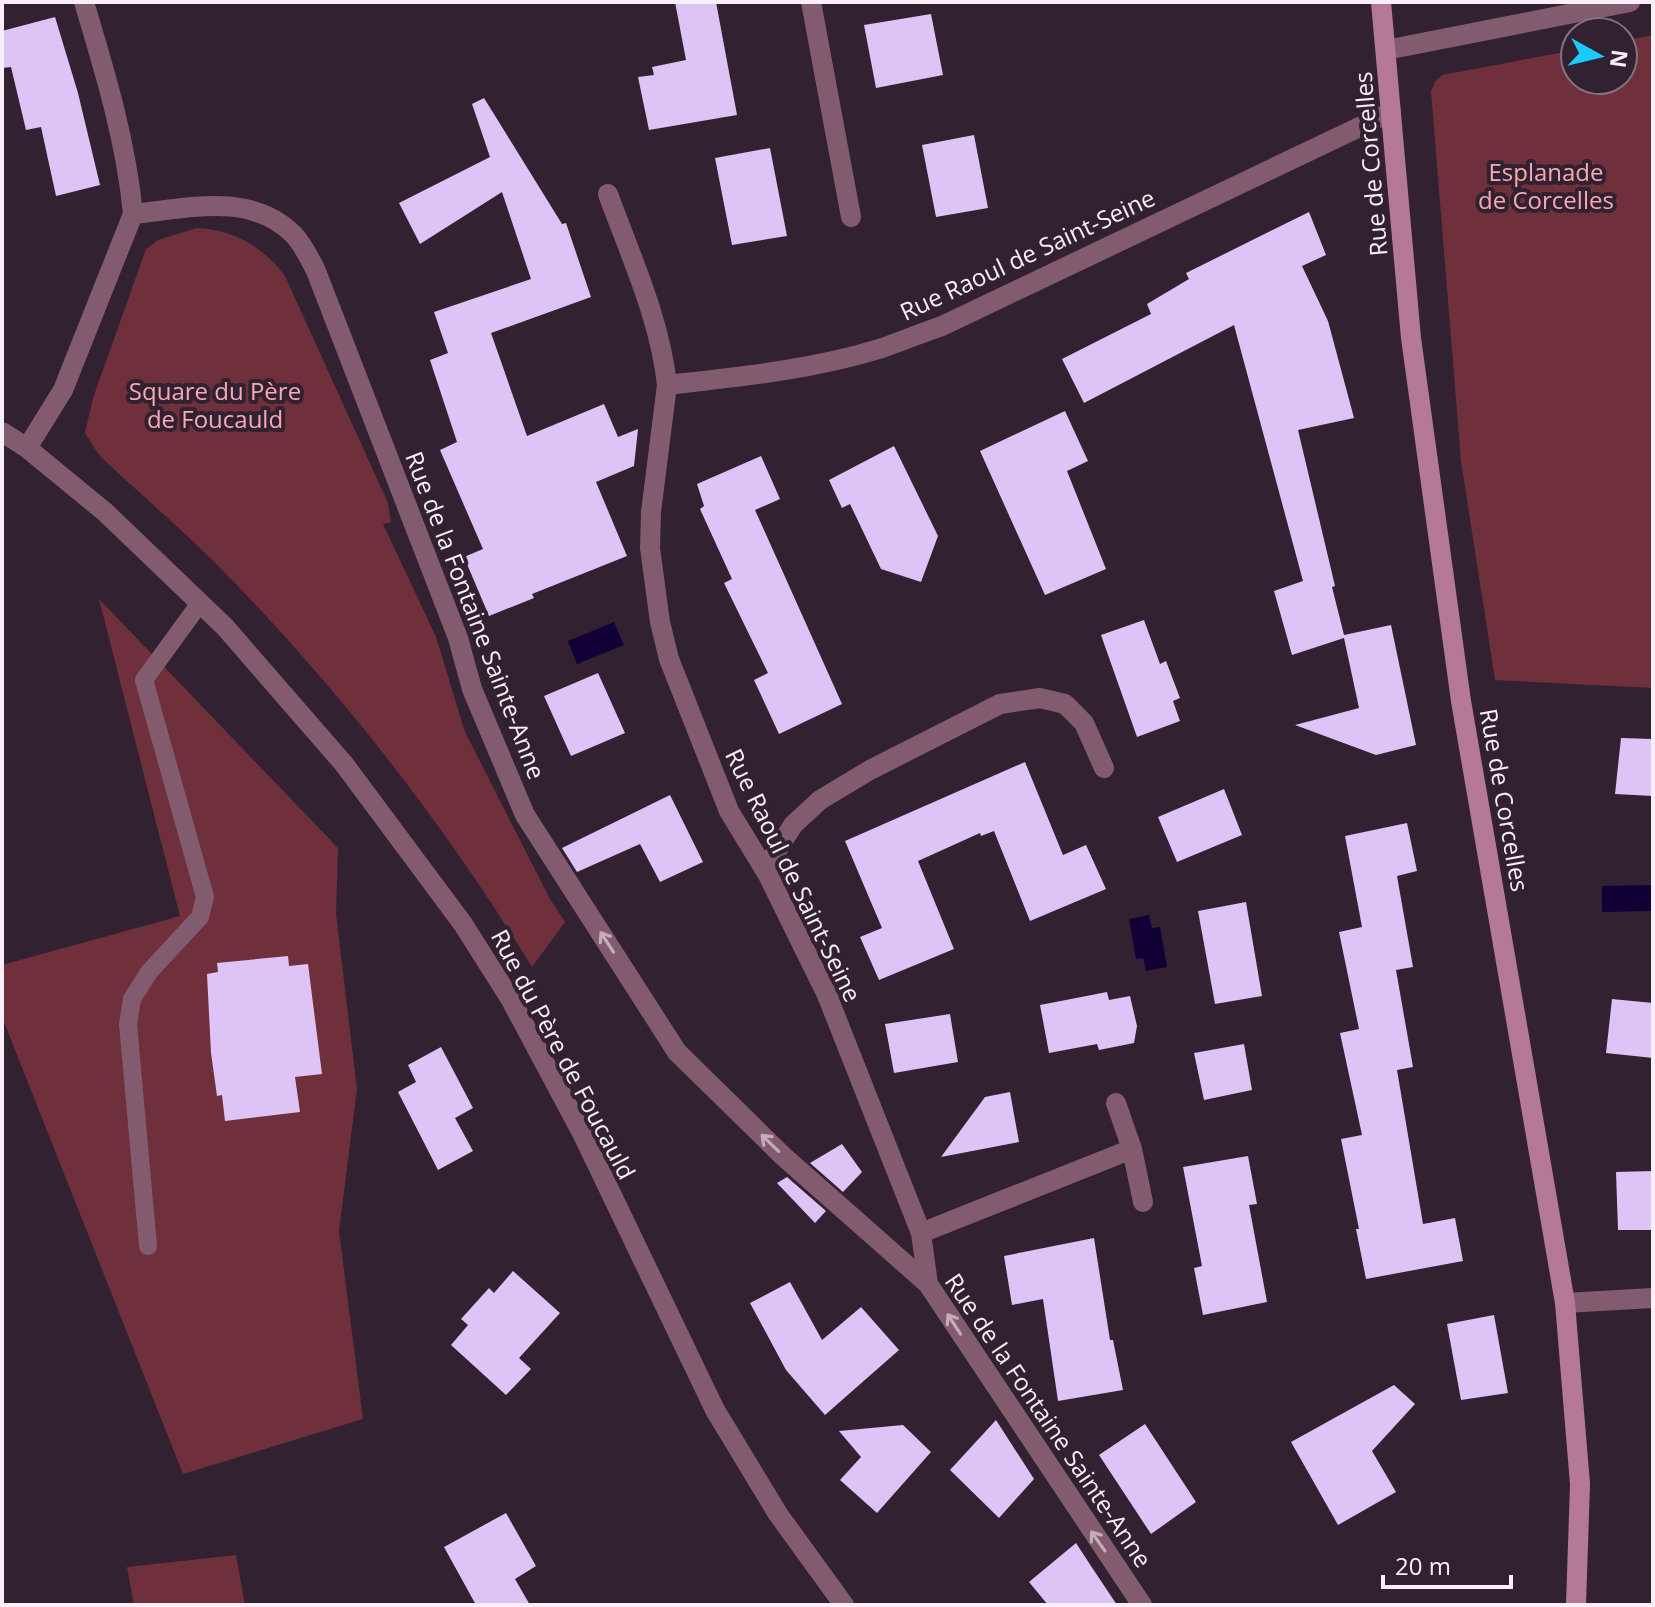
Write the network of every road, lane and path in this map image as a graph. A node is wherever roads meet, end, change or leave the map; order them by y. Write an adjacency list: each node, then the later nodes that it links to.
1 (84, 2): 8 (street)
2 (811, 2): 9 (street)
3 (1381, 2): 5 (main road, Rue de Corcelles)
4 (1630, 2): 5 (street)
5 (1386, 50): 6 (main road, Rue de Corcelles)
6 (1391, 112): 10 (street, Rue Raoul de Saint-Seine); 23 (main road, Rue de Corcelles)
7 (608, 194): 10 (street, Rue Raoul de Saint-Seine)
8 (133, 214): 12 (street); 21 (street, Rue de la Fontaine Sainte-Anne, one-way to 8)
9 (851, 217)
10 (667, 385): 15 (street, Rue Raoul de Saint-Seine)
11 (2, 432): 12 (street)
12 (27, 448): 13 (street, Rue du Père de Foucauld)
13 (200, 603): 20 (lane); 24 (street, Rue du Père de Foucauld)
14 (1104, 768): 15 (street)
15 (768, 875): 19 (street, Rue Raoul de Saint-Seine)
16 (1116, 1103): 17 (street)
17 (1132, 1149): 18 (street); 19 (street)
18 (1143, 1202)
19 (921, 1233): 21 (street, Rue Raoul de Saint-Seine)
20 (148, 1246)
21 (928, 1284): 25 (street, Rue de la Fontaine Sainte-Anne, one-way to 21)
22 (1653, 1298): 23 (street)
23 (1565, 1303): 26 (main road, Rue de Corcelles)
24 (844, 1605)
25 (1142, 1605)
26 (1576, 1605)

